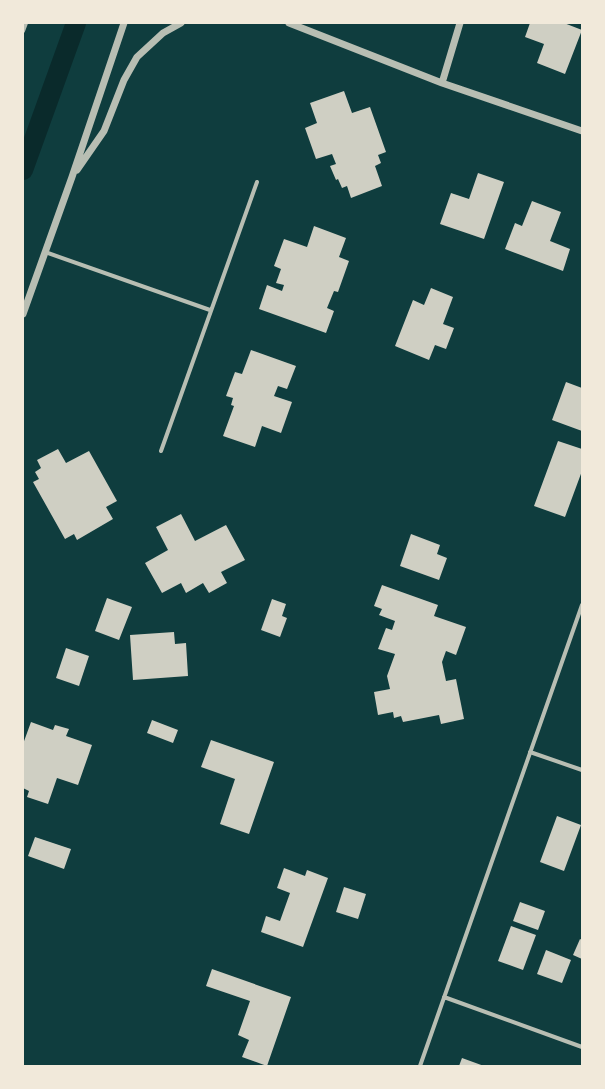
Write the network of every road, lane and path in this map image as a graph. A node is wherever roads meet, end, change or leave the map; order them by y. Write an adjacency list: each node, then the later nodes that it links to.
1 (26, 23): 6 (street)
2 (124, 23): 9 (street)
3 (181, 23): 9 (street)
4 (289, 23): 7 (street)
5 (460, 23): 7 (street)
6 (23, 31)
7 (442, 83): 8 (street)
8 (582, 131)
9 (72, 177): 11 (street)
10 (257, 182): 12 (street)
11 (45, 252): 12 (street); 13 (street)
12 (210, 310): 14 (street)
13 (23, 314)
14 (161, 451)
15 (582, 605): 16 (street)
16 (530, 752): 17 (street); 18 (street)
17 (582, 770)
18 (444, 997): 19 (street); 20 (street)
19 (582, 1047)
20 (420, 1066)

